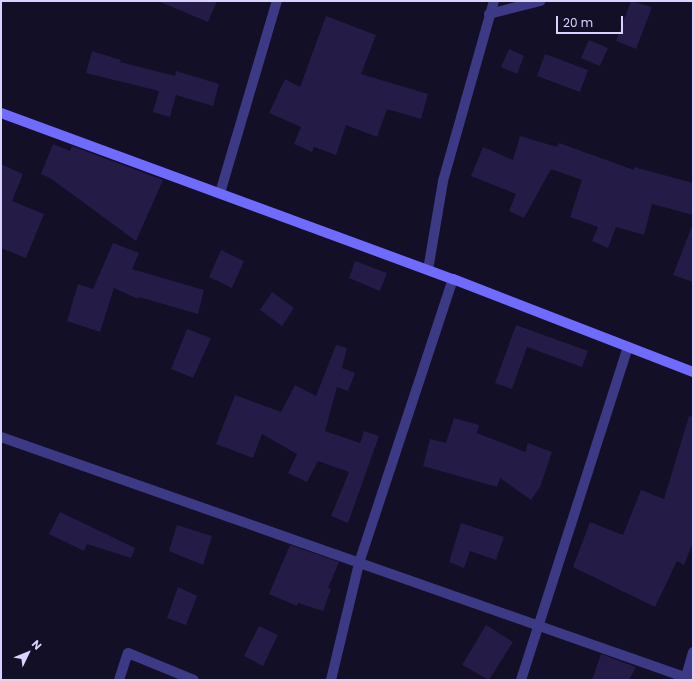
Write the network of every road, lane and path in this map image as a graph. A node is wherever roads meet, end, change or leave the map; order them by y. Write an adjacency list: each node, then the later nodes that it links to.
1 (277, 1): 6 (street)
2 (494, 1): 4 (street)
3 (540, 1): 4 (street)
4 (489, 14): 7 (street)
5 (1, 113): 6 (main road)
6 (220, 193): 7 (main road)
7 (428, 270): 8 (main road)
8 (453, 279): 9 (main road); 12 (street)
9 (628, 347): 10 (main road); 13 (street)
10 (693, 372)
11 (1, 437): 12 (street)
12 (359, 563): 13 (street); 18 (street)
13 (538, 627): 15 (street); 19 (street)
14 (693, 652): 15 (street)
15 (688, 679)
16 (119, 680): 17 (street)
17 (194, 680)
18 (332, 680)
19 (521, 680)

